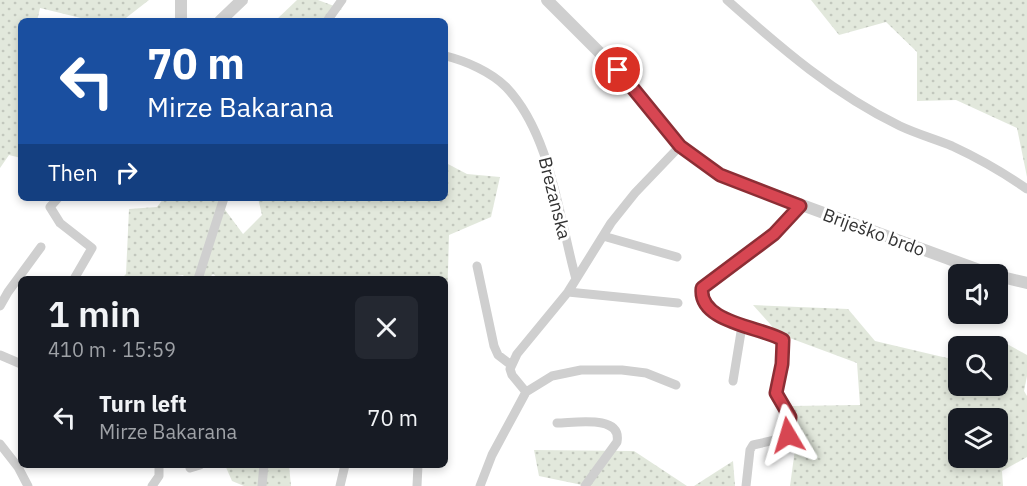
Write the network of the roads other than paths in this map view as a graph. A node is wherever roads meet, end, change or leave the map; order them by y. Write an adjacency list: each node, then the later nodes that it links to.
1 (181, 0): 6 (street)
2 (242, 0): 7 (street)
3 (342, 0): 8 (street)
4 (547, 0): 10 (street, Briješko brdo)
5 (727, 0): 11 (street)
6 (181, 18)
7 (223, 18)
8 (329, 18)
9 (448, 57): 25 (street, Brezanska)
10 (680, 146): 14 (street, Briješko brdo); 15 (street, Brezanska)
11 (1027, 189)
12 (56, 201): 21 (street)
13 (223, 201): 22 (street)
14 (800, 206): 18 (street, Briješko brdo); 30 (street)
15 (603, 236): 17 (street); 25 (street, Brezanska)
16 (41, 247): 20 (street)
17 (677, 257)
18 (962, 264)
19 (477, 266): 33 (street)
20 (20, 276)
21 (76, 276)
22 (199, 276)
23 (18, 278): 29 (street)
24 (1008, 278): 26 (street)
25 (576, 279): 27 (street, Brezanska)
26 (1027, 283)
27 (568, 292): 28 (street); 33 (street, Brezanska)
28 (678, 303)
29 (0, 306)
30 (742, 326): 34 (street); 52 (street)
31 (0, 356): 32 (street)
32 (18, 363)
33 (511, 366): 36 (street)
34 (733, 381)
35 (676, 386): 36 (street)
36 (526, 392): 50 (street)
37 (558, 423): 51 (street)
38 (0, 444): 39 (street)
39 (18, 467)
40 (19, 468): 45 (street)
41 (159, 468): 46 (street)
42 (264, 468): 47 (street)
43 (344, 468): 48 (street)
44 (418, 468): 49 (street)
45 (28, 486)
46 (152, 486)
47 (262, 486)
48 (340, 486)
49 (417, 486)
50 (480, 486)
51 (585, 486)
52 (746, 486)

